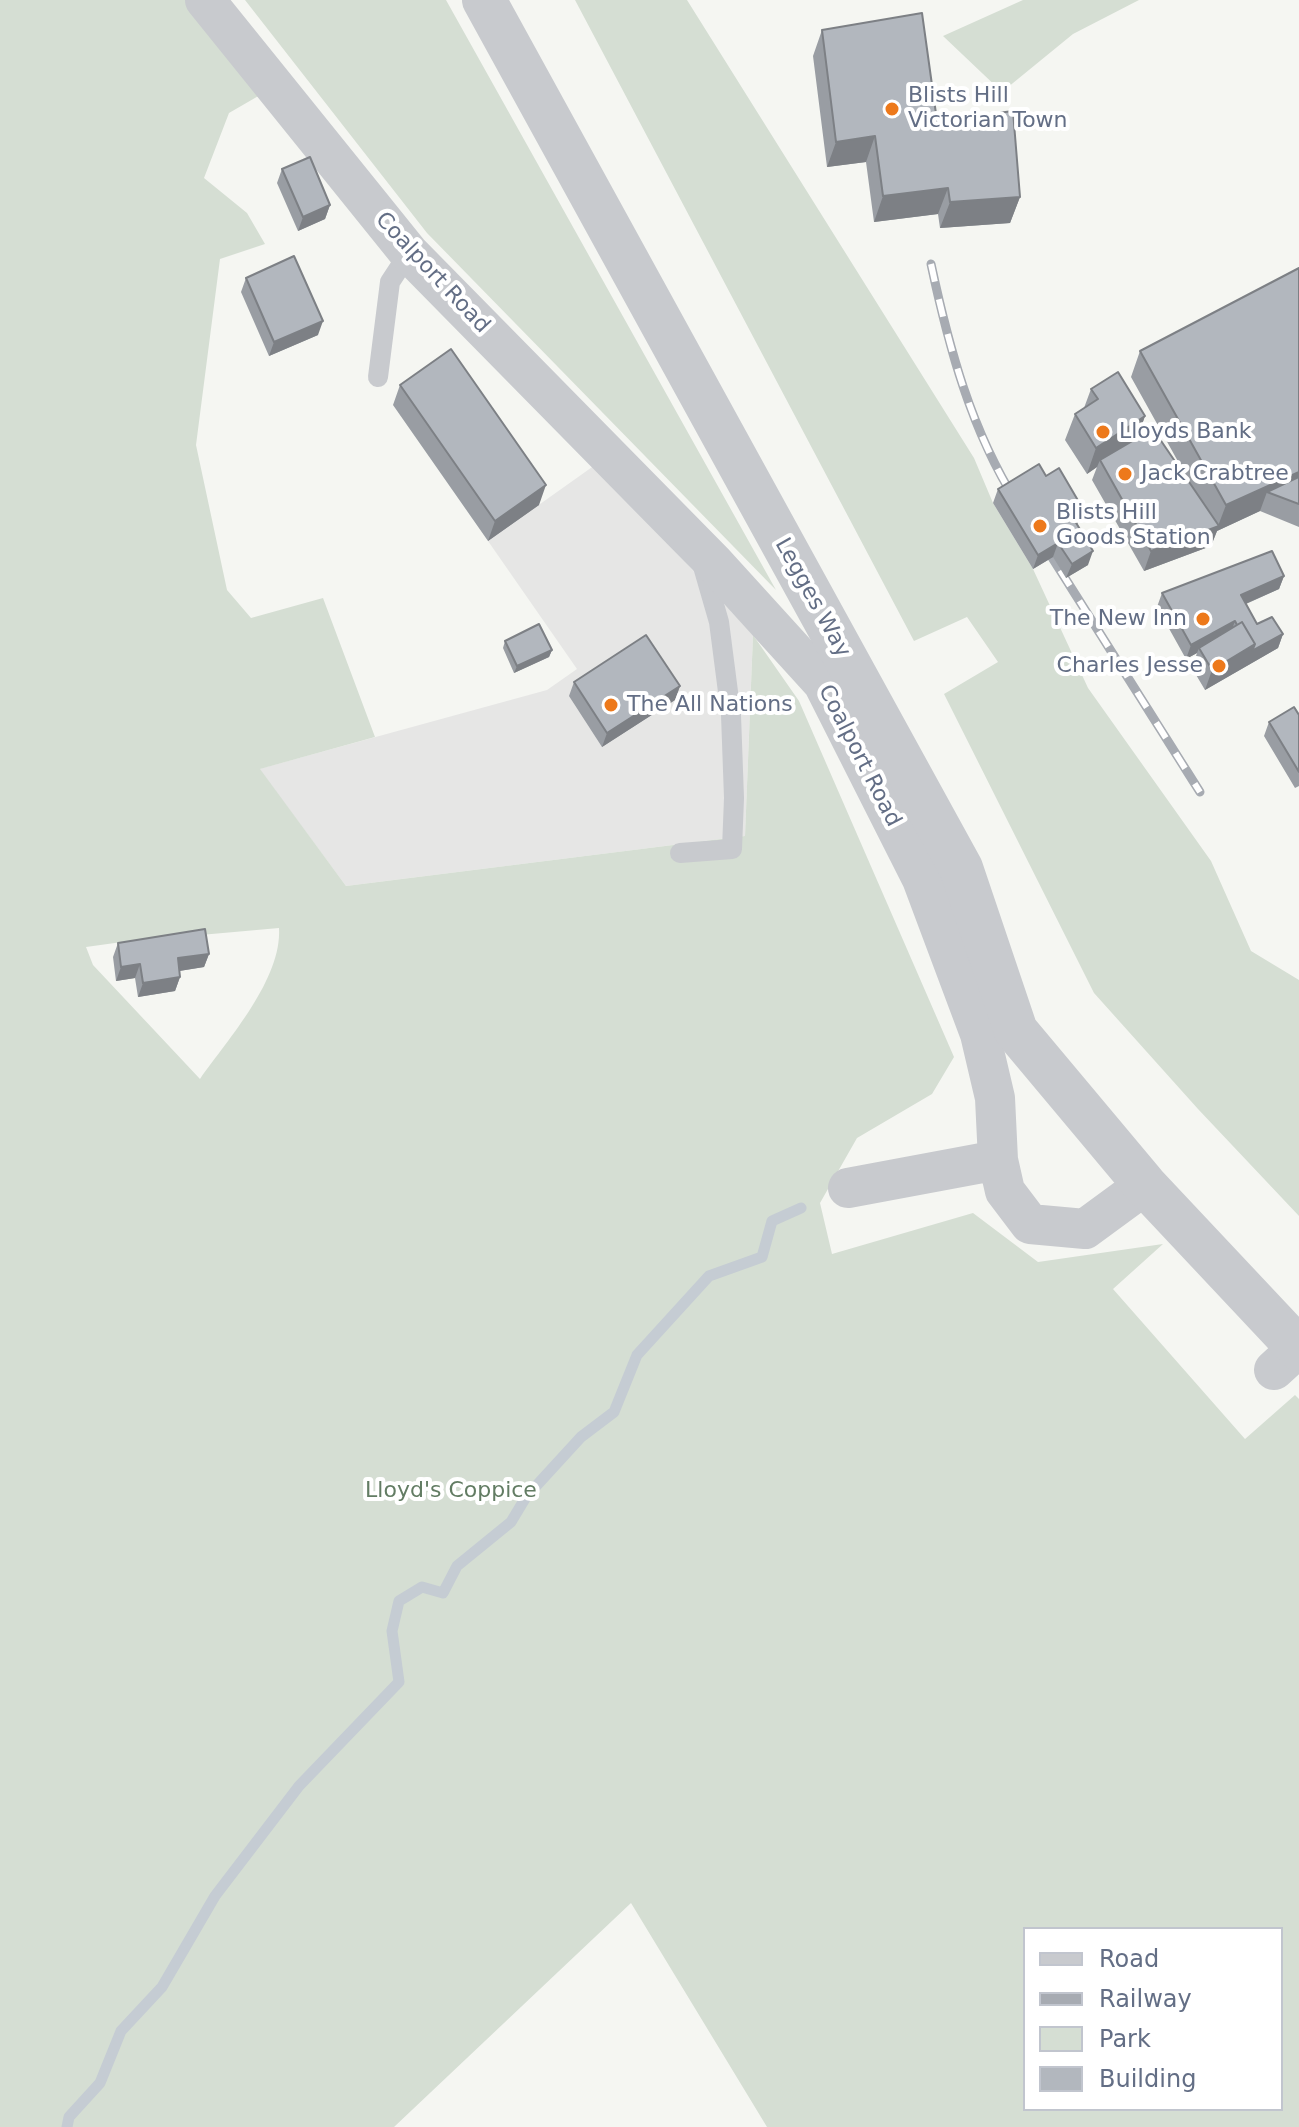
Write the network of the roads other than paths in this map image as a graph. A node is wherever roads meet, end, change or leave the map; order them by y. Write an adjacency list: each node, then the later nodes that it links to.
1 (205, 0): 3 (street, Coalport Road)
2 (484, 0): 8 (street, Legges Way)
3 (409, 253): 4 (lane); 5 (street, Coalport Road)
4 (378, 377)
5 (696, 544): 6 (lane); 7 (street, Coalport Road)
6 (680, 853)
7 (998, 1160): 8 (street, Coalport Road); 9 (street)
8 (1145, 1185): 10 (street)
9 (848, 1188)
10 (1290, 1356)

